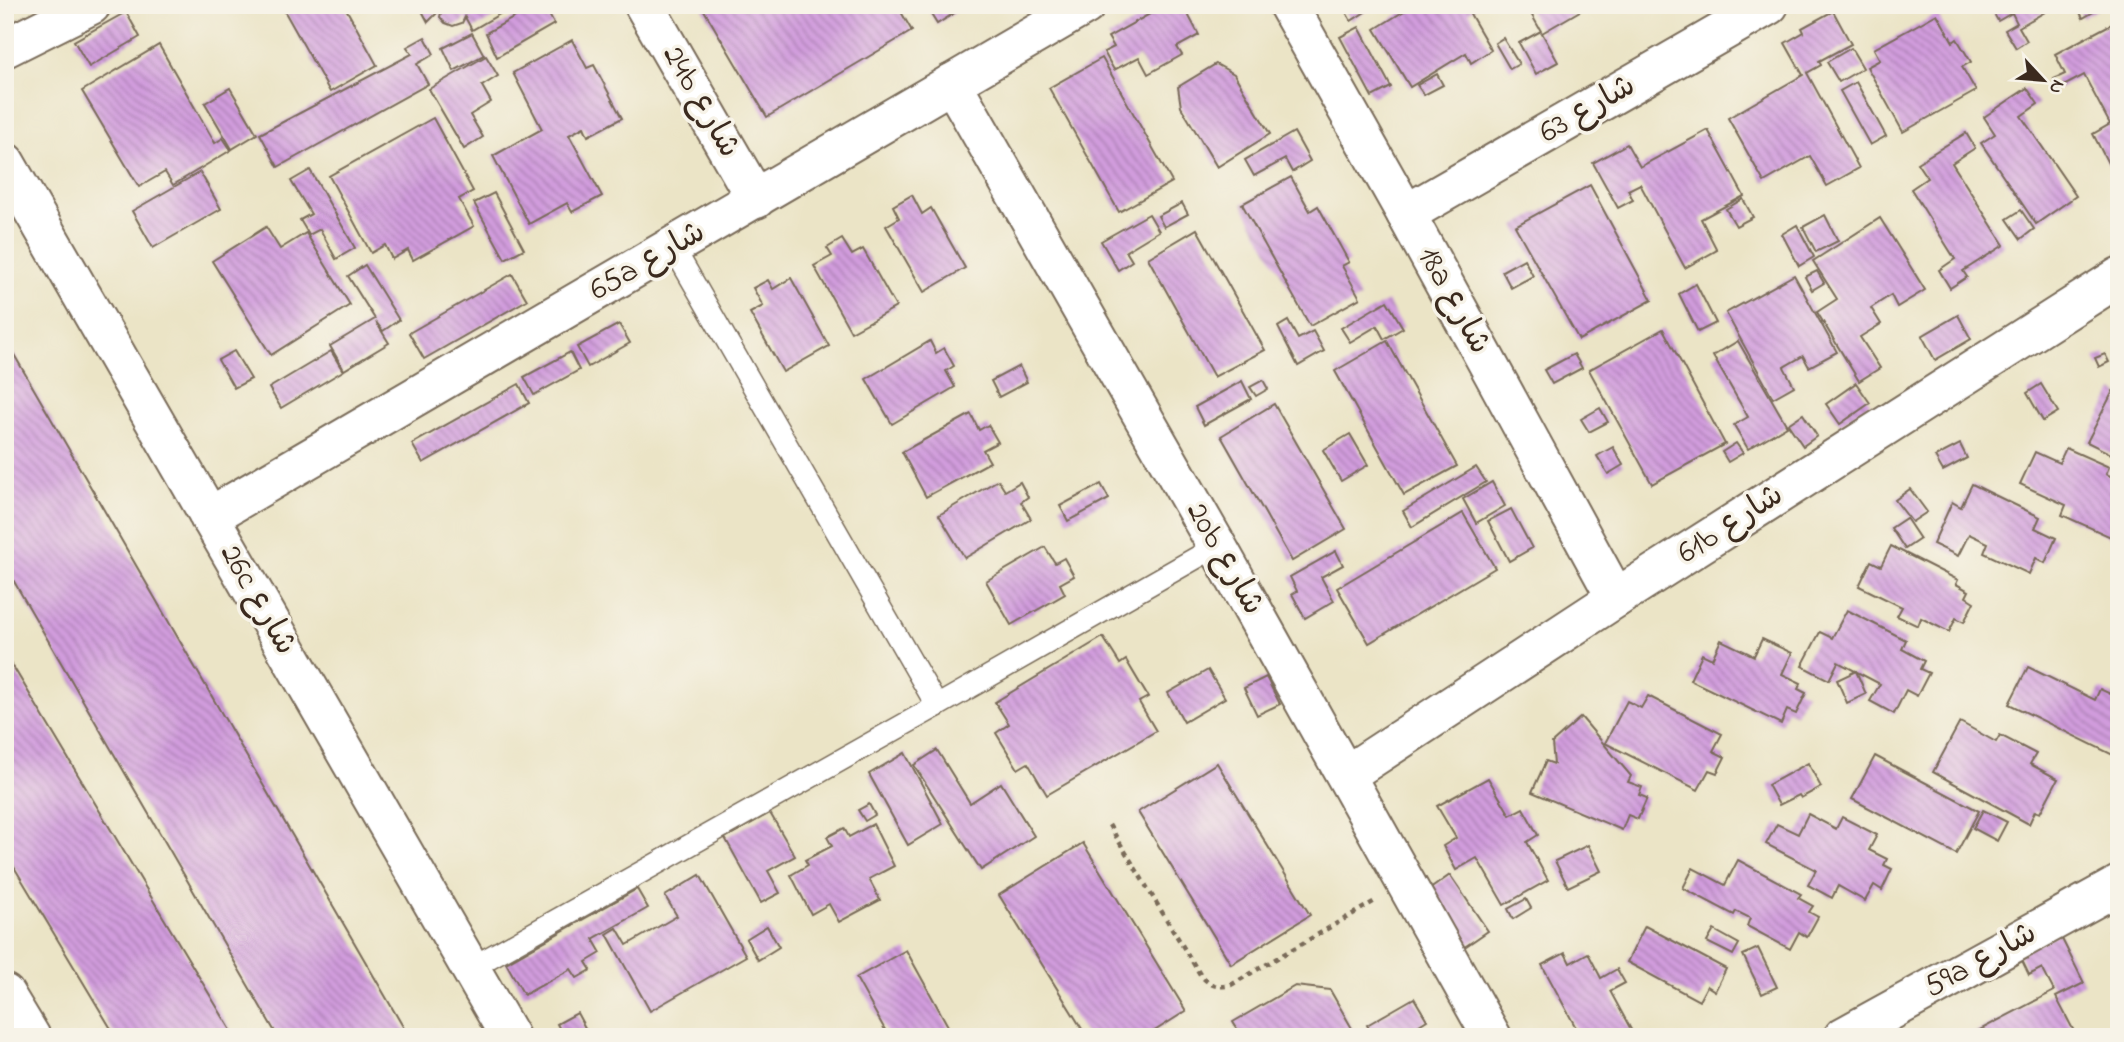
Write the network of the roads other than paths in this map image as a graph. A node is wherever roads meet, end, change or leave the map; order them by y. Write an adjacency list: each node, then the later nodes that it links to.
1 (91, 5): 7 (street)
2 (644, 5): 10 (street, 24b شارع)
3 (1086, 5): 8 (street, 65a شارع)
4 (1288, 5): 11 (street, 18a شارع)
5 (1769, 5): 6 (street, شارع 63)
6 (1714, 19): 11 (street, شارع 63)
7 (5, 48)
8 (952, 83): 10 (street, 65a شارع); 15 (street, 20b شارع)
9 (5, 162): 14 (street, 26c شارع)
10 (756, 199): 12 (street, 65a شارع)
11 (1406, 215): 16 (street, 18a شارع)
12 (673, 247): 14 (street, 65a شارع); 17 (lane)
13 (2119, 276): 16 (street, 61b شارع)
14 (209, 517): 20 (street, 26c شارع)
15 (1217, 546): 17 (lane); 18 (street, 20b شارع)
16 (1616, 598): 18 (street, 61b شارع)
17 (937, 706): 20 (lane)
18 (1346, 775): 24 (street, 20b شارع)
19 (2119, 885): 25 (street, 59a شارع)
20 (471, 968): 23 (street, 26c شارع)
21 (5, 994): 22 (street)
22 (31, 1037)
23 (510, 1037)
24 (1492, 1037)
25 (1843, 1037)

